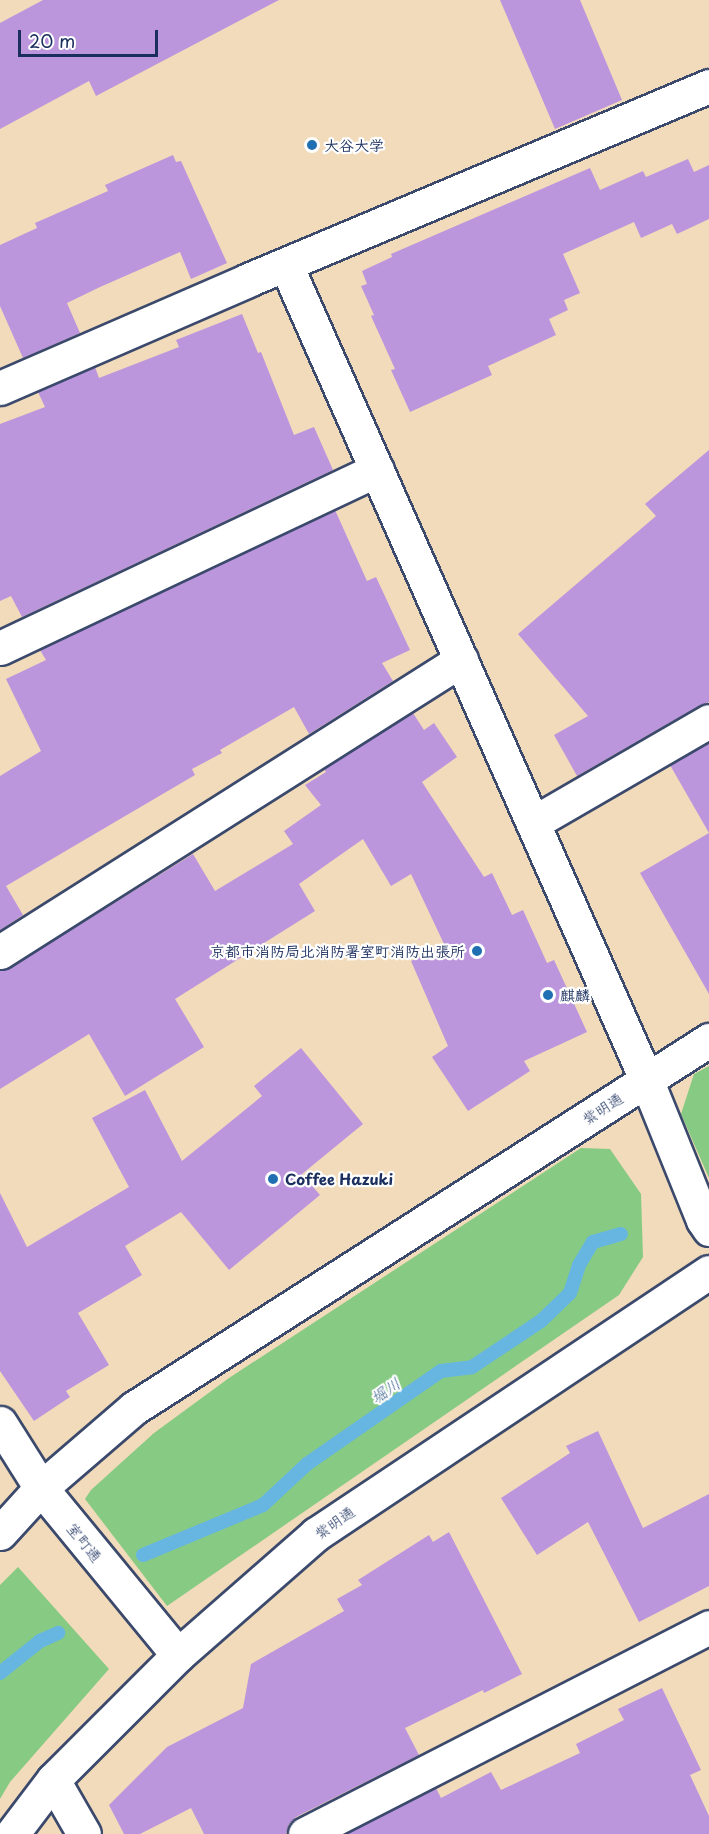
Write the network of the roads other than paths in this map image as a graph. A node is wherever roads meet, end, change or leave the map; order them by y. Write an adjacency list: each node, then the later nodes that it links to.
1 (709, 86): 2 (street)
2 (286, 265): 3 (street); 4 (street)
3 (0, 388)
4 (377, 470): 5 (street); 6 (street)
5 (0, 648)
6 (460, 660): 8 (street); 9 (street)
7 (709, 721): 8 (street)
8 (533, 823): 11 (street)
9 (0, 952)
10 (709, 1040): 11 (street, 紫明通)
11 (646, 1079): 12 (street); 15 (street, 紫明通)
12 (709, 1229)
13 (709, 1272): 18 (street, 紫明通)
14 (0, 1423): 15 (street, 室町通)
15 (41, 1488): 16 (street, 紫明通); 18 (street, 室町通)
16 (0, 1533)
17 (709, 1627): 22 (street)
18 (178, 1655): 19 (street, 紫明通)
19 (53, 1780): 20 (street, 紫明通); 21 (street)
20 (12, 1834)
21 (84, 1834)
22 (305, 1834)

